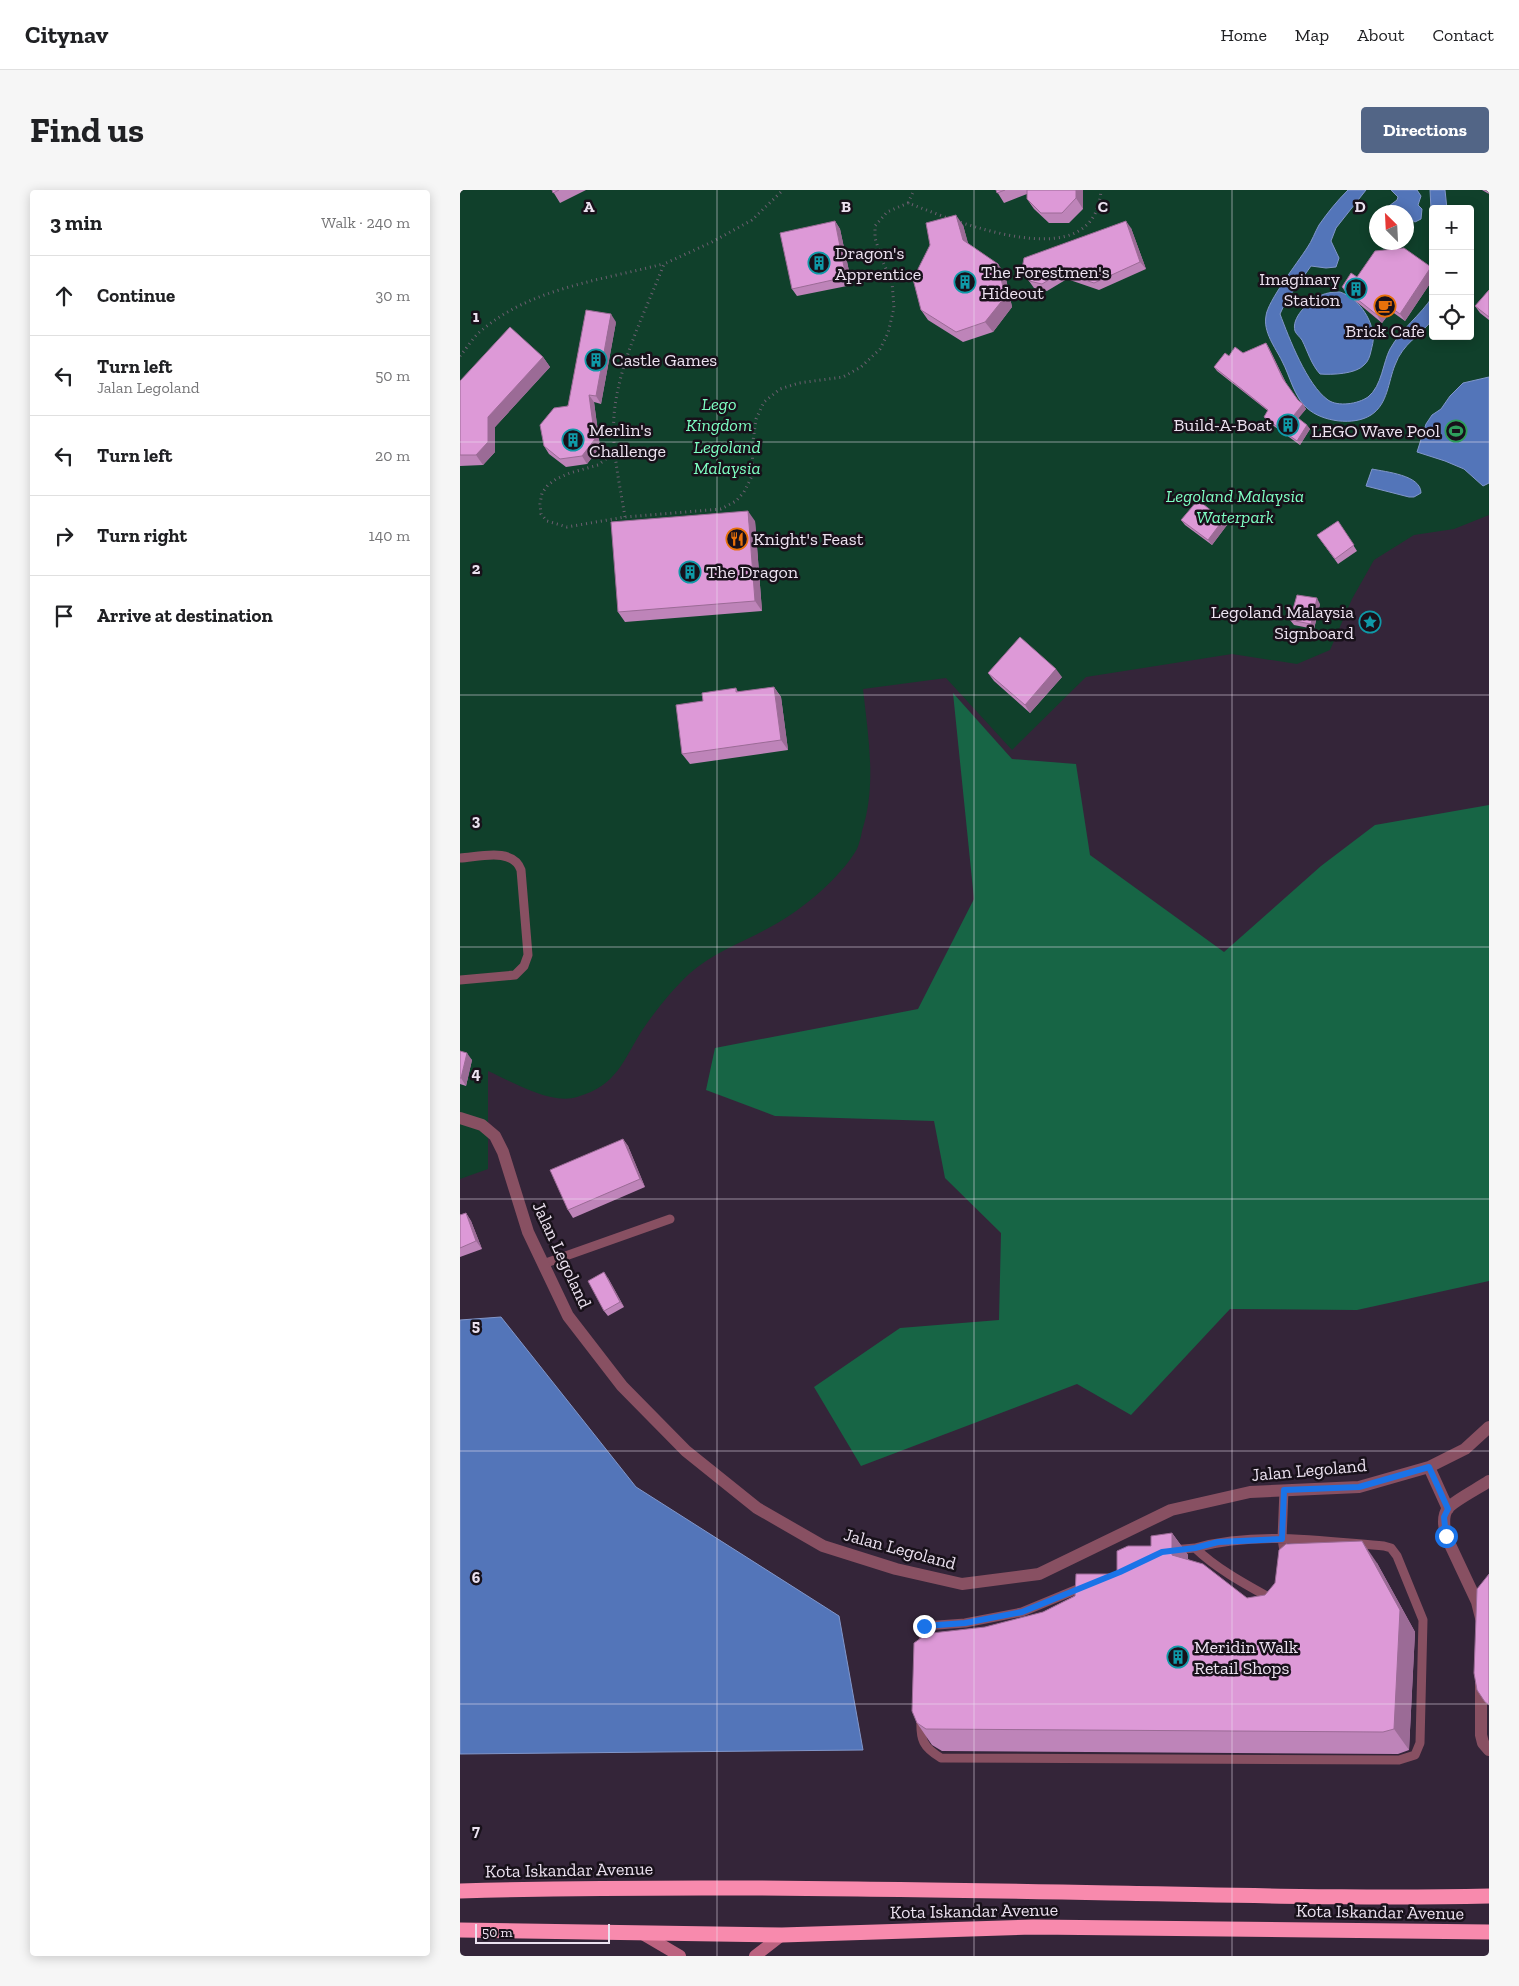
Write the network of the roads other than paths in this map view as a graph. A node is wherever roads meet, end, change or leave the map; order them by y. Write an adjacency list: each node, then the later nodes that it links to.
1 (460, 858): 2 (lane)
2 (460, 980)
3 (460, 1118): 5 (street, Jalan Legoland)
4 (670, 1219): 5 (lane)
5 (544, 1264): 9 (street, Jalan Legoland)
6 (1489, 1426): 7 (street, Jalan Legoland)
7 (1429, 1467): 9 (street, Jalan Legoland); 10 (street)
8 (1489, 1481): 10 (street)
9 (1284, 1490): 11 (lane)
10 (1448, 1509): 17 (street)
11 (1282, 1539): 12 (lane); 14 (lane); 20 (lane)
12 (1195, 1548): 13 (lane); 16 (lane)
13 (1162, 1552)
14 (1286, 1563)
15 (1093, 1583): 18 (lane)
16 (1282, 1586)
17 (1484, 1619)
18 (923, 1655)
19 (1481, 1667): 21 (street)
20 (921, 1714)
21 (1489, 1750)
22 (460, 1891): 23 (highway, Kota Iskandar Avenue)
23 (1489, 1896)
24 (460, 1930): 25 (highway, Kota Iskandar Avenue)
25 (640, 1932): 27 (highway, Kota Iskandar Avenue); 28 (street)
26 (1489, 1932): 27 (highway, Kota Iskandar Avenue)
27 (782, 1935): 29 (street)
28 (680, 1956)
29 (755, 1956)

